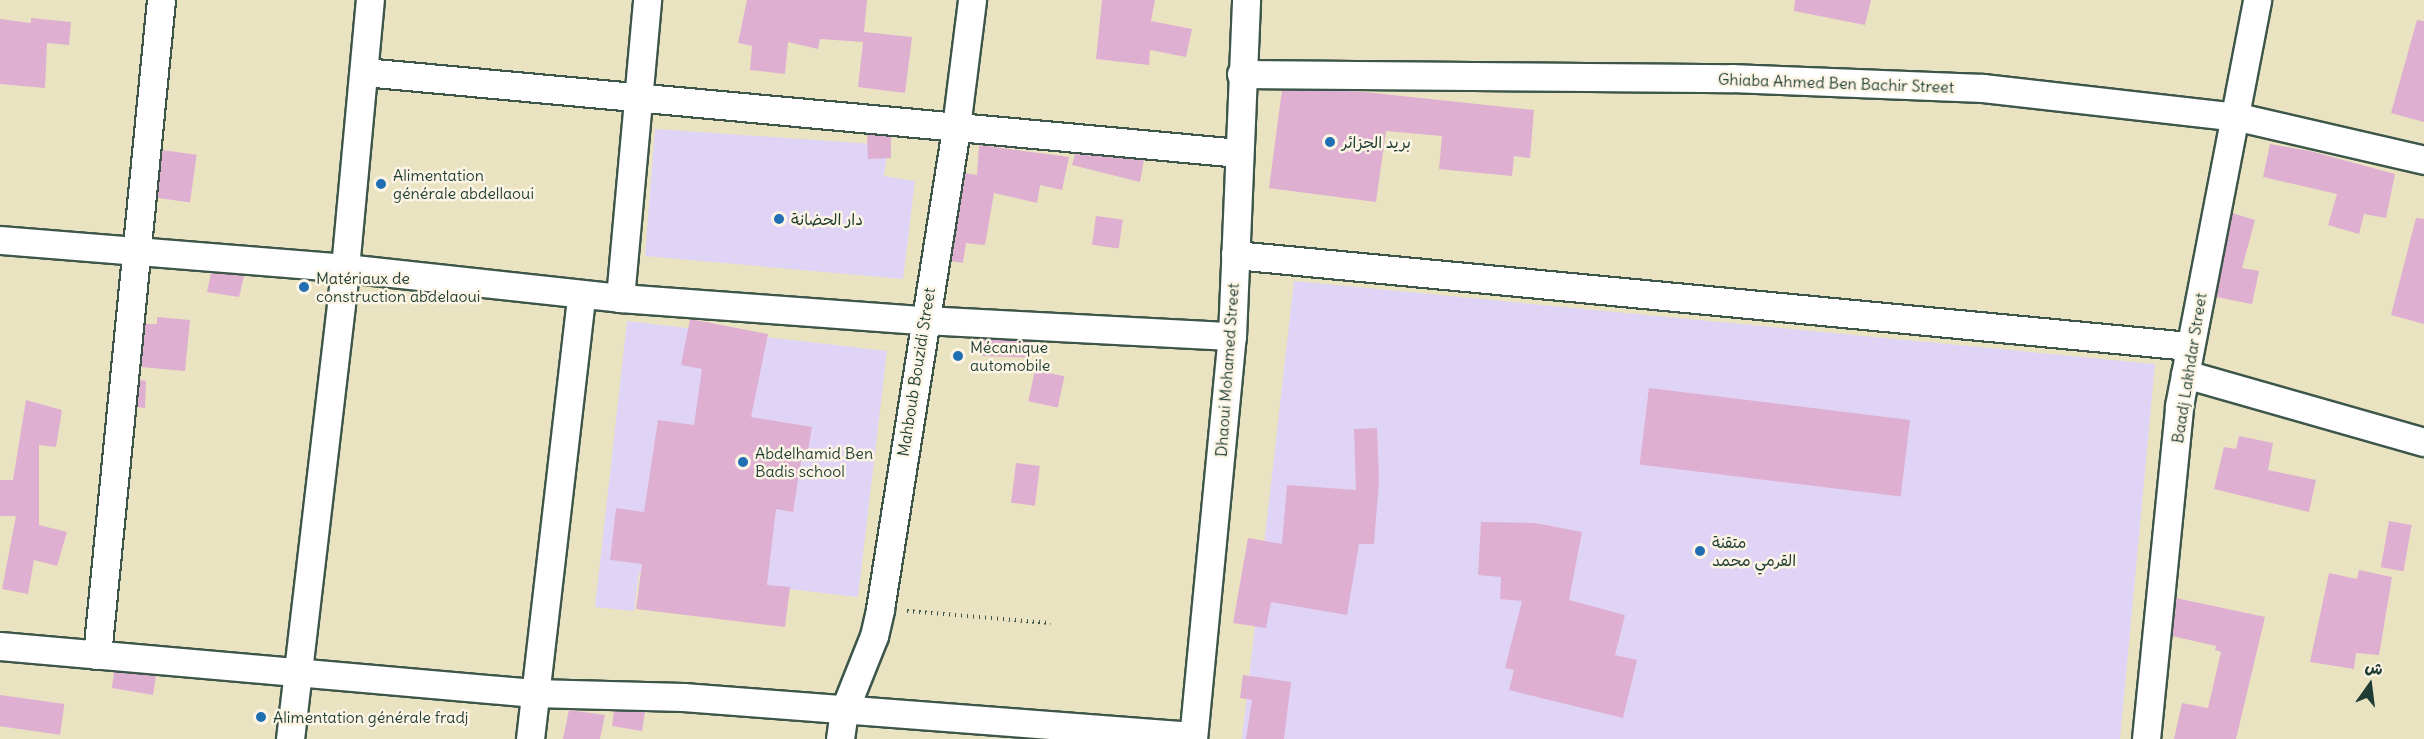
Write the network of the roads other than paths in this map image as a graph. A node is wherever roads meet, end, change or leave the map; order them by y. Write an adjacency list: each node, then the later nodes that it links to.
1 (161, 0): 15 (street)
2 (370, 0): 7 (street)
3 (647, 0): 9 (street)
4 (972, 0): 11 (street, Mahboub Bouzidi Street)
5 (1246, 0): 8 (street, Dhaoui Mohamed Street)
6 (2257, 0): 10 (street, Baadj Lakhdar Street)
7 (363, 72): 9 (street); 17 (street)
8 (1240, 74): 10 (street, Ghiaba Ahmed Ben Bachir Street); 12 (street, Dhaoui Mohamed Street)
9 (638, 98): 11 (street); 19 (street)
10 (2238, 117): 13 (street, Ghiaba Ahmed Ben Bachir Street); 22 (street, Baadj Lakhdar Street)
11 (956, 127): 12 (street); 20 (street, Mahboub Bouzidi Street)
12 (1238, 153): 16 (street, Dhaoui Mohamed Street)
13 (2424, 160)
14 (0, 240): 15 (street)
15 (139, 251): 17 (street); 26 (street)
16 (1235, 255): 21 (street, Dhaoui Mohamed Street); 22 (street)
17 (345, 268): 18 (street); 27 (street)
18 (581, 295): 19 (street); 28 (street)
19 (620, 298): 20 (street)
20 (923, 320): 21 (street); 29 (street, Mahboub Bouzidi Street)
21 (1232, 336): 30 (street, Dhaoui Mohamed Street)
22 (2189, 346): 23 (street, Baadj Lakhdar Street)
23 (2185, 374): 24 (street); 34 (street, Baadj Lakhdar Street)
24 (2424, 442)
25 (0, 646): 26 (street)
26 (97, 654): 27 (street)
27 (297, 670): 28 (street); 31 (street)
28 (534, 693): 29 (street); 32 (street)
29 (844, 711): 30 (street); 33 (street, Mahboub Bouzidi Street)
30 (1193, 738)
31 (290, 739)
32 (530, 739)
33 (840, 739)
34 (2146, 739)

